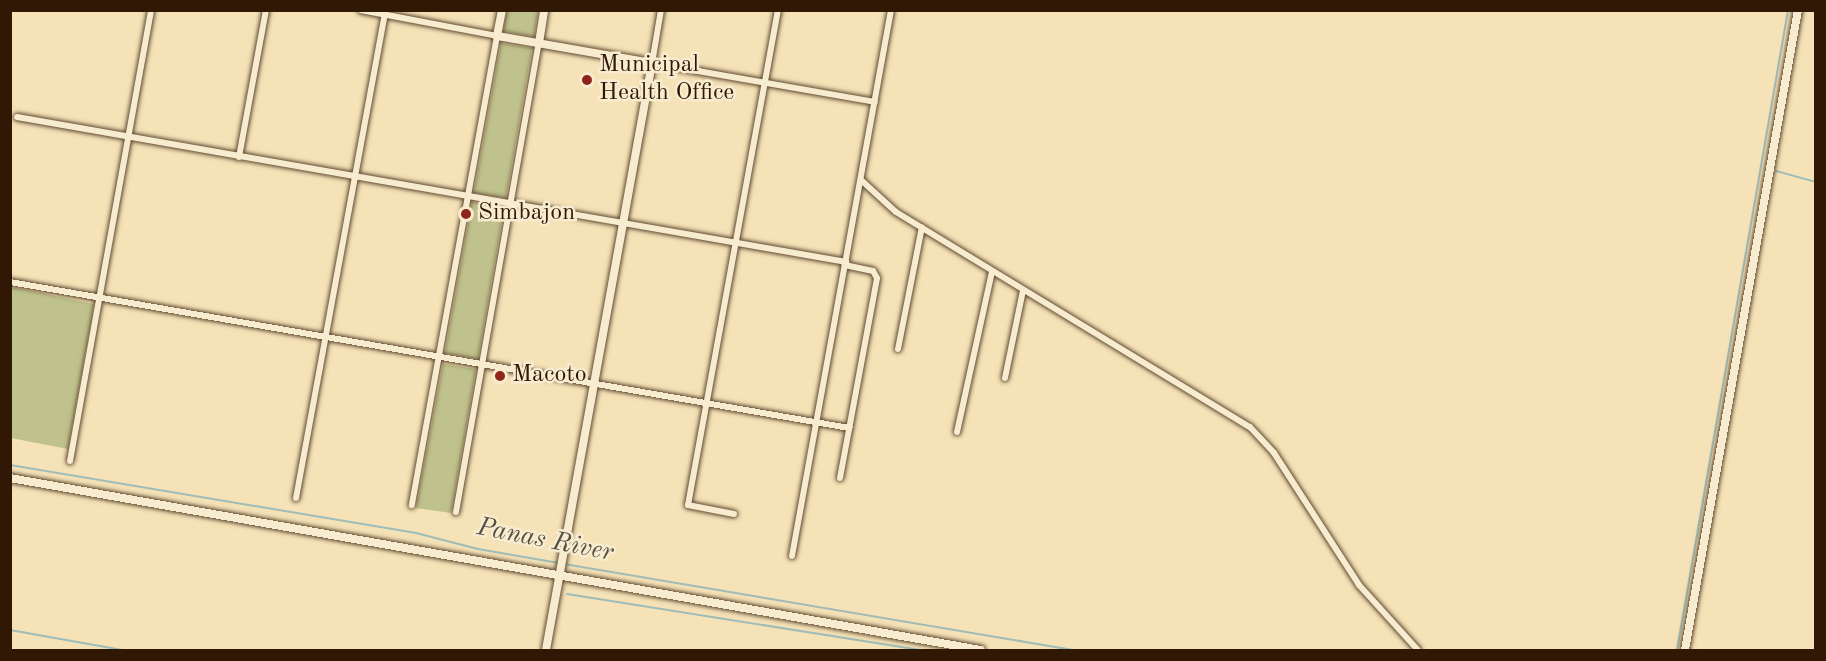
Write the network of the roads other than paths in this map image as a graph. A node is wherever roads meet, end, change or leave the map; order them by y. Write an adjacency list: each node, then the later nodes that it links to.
1 (151, 10): 17 (street)
2 (266, 10): 18 (street)
3 (361, 10): 10 (street)
4 (502, 10): 11 (street)
5 (544, 10): 12 (street)
6 (661, 10): 13 (street)
7 (778, 10): 14 (street)
8 (891, 10): 15 (street)
9 (1798, 10): 53 (street)
10 (385, 15): 11 (street); 19 (street)
11 (497, 36): 12 (street); 21 (street)
12 (539, 44): 13 (street); 22 (street)
13 (652, 63): 14 (street); 23 (street)
14 (767, 83): 15 (street); 25 (street)
15 (875, 102): 20 (street)
16 (17, 117): 17 (street)
17 (129, 137): 18 (street); 30 (street)
18 (239, 157): 19 (street)
19 (354, 177): 21 (street); 31 (street)
20 (861, 180): 24 (street); 26 (street)
21 (466, 197): 22 (street); 33 (street)
22 (510, 204): 23 (street); 34 (street)
23 (624, 223): 25 (street); 36 (street)
24 (922, 227): 27 (street); 32 (street)
25 (737, 242): 26 (street); 37 (street)
26 (845, 264): 38 (street); 39 (street)
27 (992, 272): 29 (street); 40 (street)
28 (10, 282): 30 (street)
29 (1023, 290): 35 (street); 52 (street)
30 (99, 299): 31 (street); 41 (street)
31 (324, 338): 33 (street); 44 (street)
32 (898, 350)
33 (438, 357): 34 (street); 45 (street)
34 (482, 365): 36 (street); 46 (street)
35 (1005, 378)
36 (596, 384): 37 (street); 49 (street)
37 (708, 403): 38 (street); 47 (street)
38 (817, 423): 39 (street); 48 (street)
39 (849, 428): 43 (street)
40 (957, 432)
41 (70, 461)
42 (10, 478): 49 (street)
43 (840, 478)
44 (296, 498)
45 (412, 505)
46 (456, 512)
47 (734, 514)
48 (792, 556)
49 (561, 573): 50 (street); 51 (street)
50 (546, 651)
51 (981, 651)
52 (1418, 651)
53 (1685, 651)

